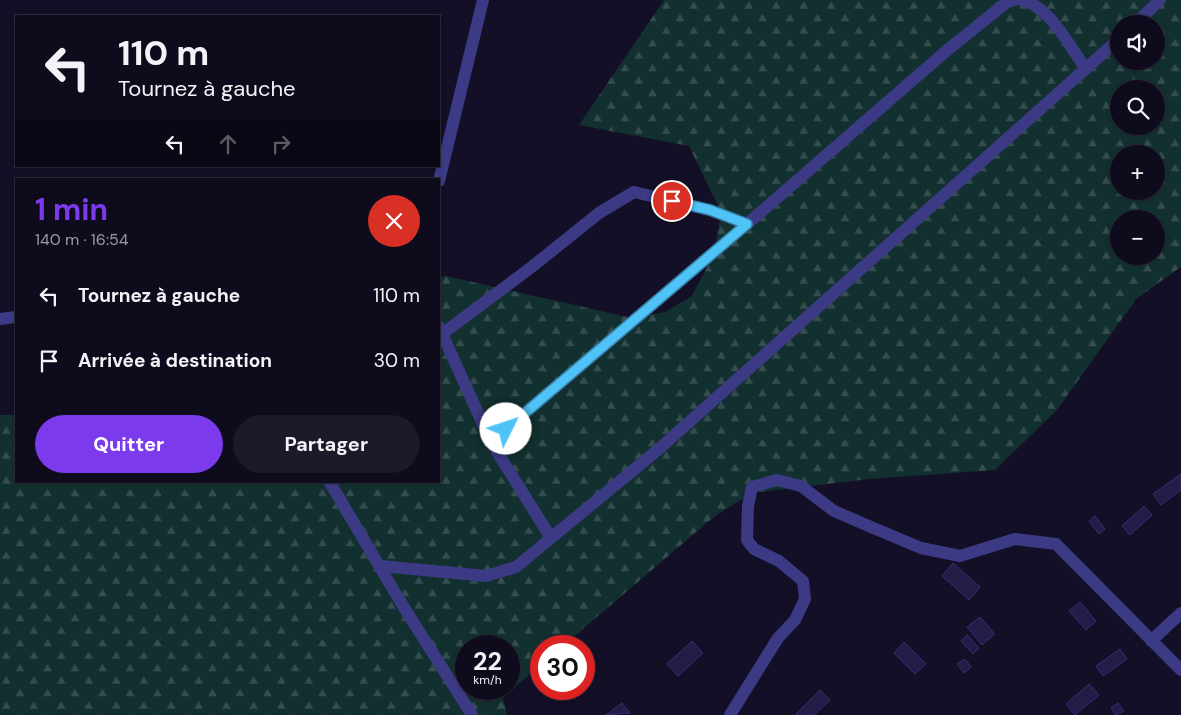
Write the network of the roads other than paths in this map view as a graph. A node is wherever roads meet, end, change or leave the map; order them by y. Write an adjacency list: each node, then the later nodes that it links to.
1 (483, 0): 8 (street)
2 (1016, 0): 9 (street)
3 (1021, 0): 7 (street)
4 (1160, 0): 5 (street)
5 (1144, 15)
6 (1110, 47): 7 (street)
7 (1086, 69): 15 (street)
8 (440, 178)
9 (747, 224): 12 (street); 13 (street)
10 (15, 317): 11 (street)
11 (0, 319)
12 (440, 331): 13 (street)
13 (491, 442): 15 (street)
14 (330, 483): 16 (street)
15 (551, 538): 16 (street)
16 (381, 566): 20 (street)
17 (1181, 613): 18 (street)
18 (1151, 641): 19 (street); 21 (street)
19 (1181, 670)
20 (472, 715)
21 (730, 715)

